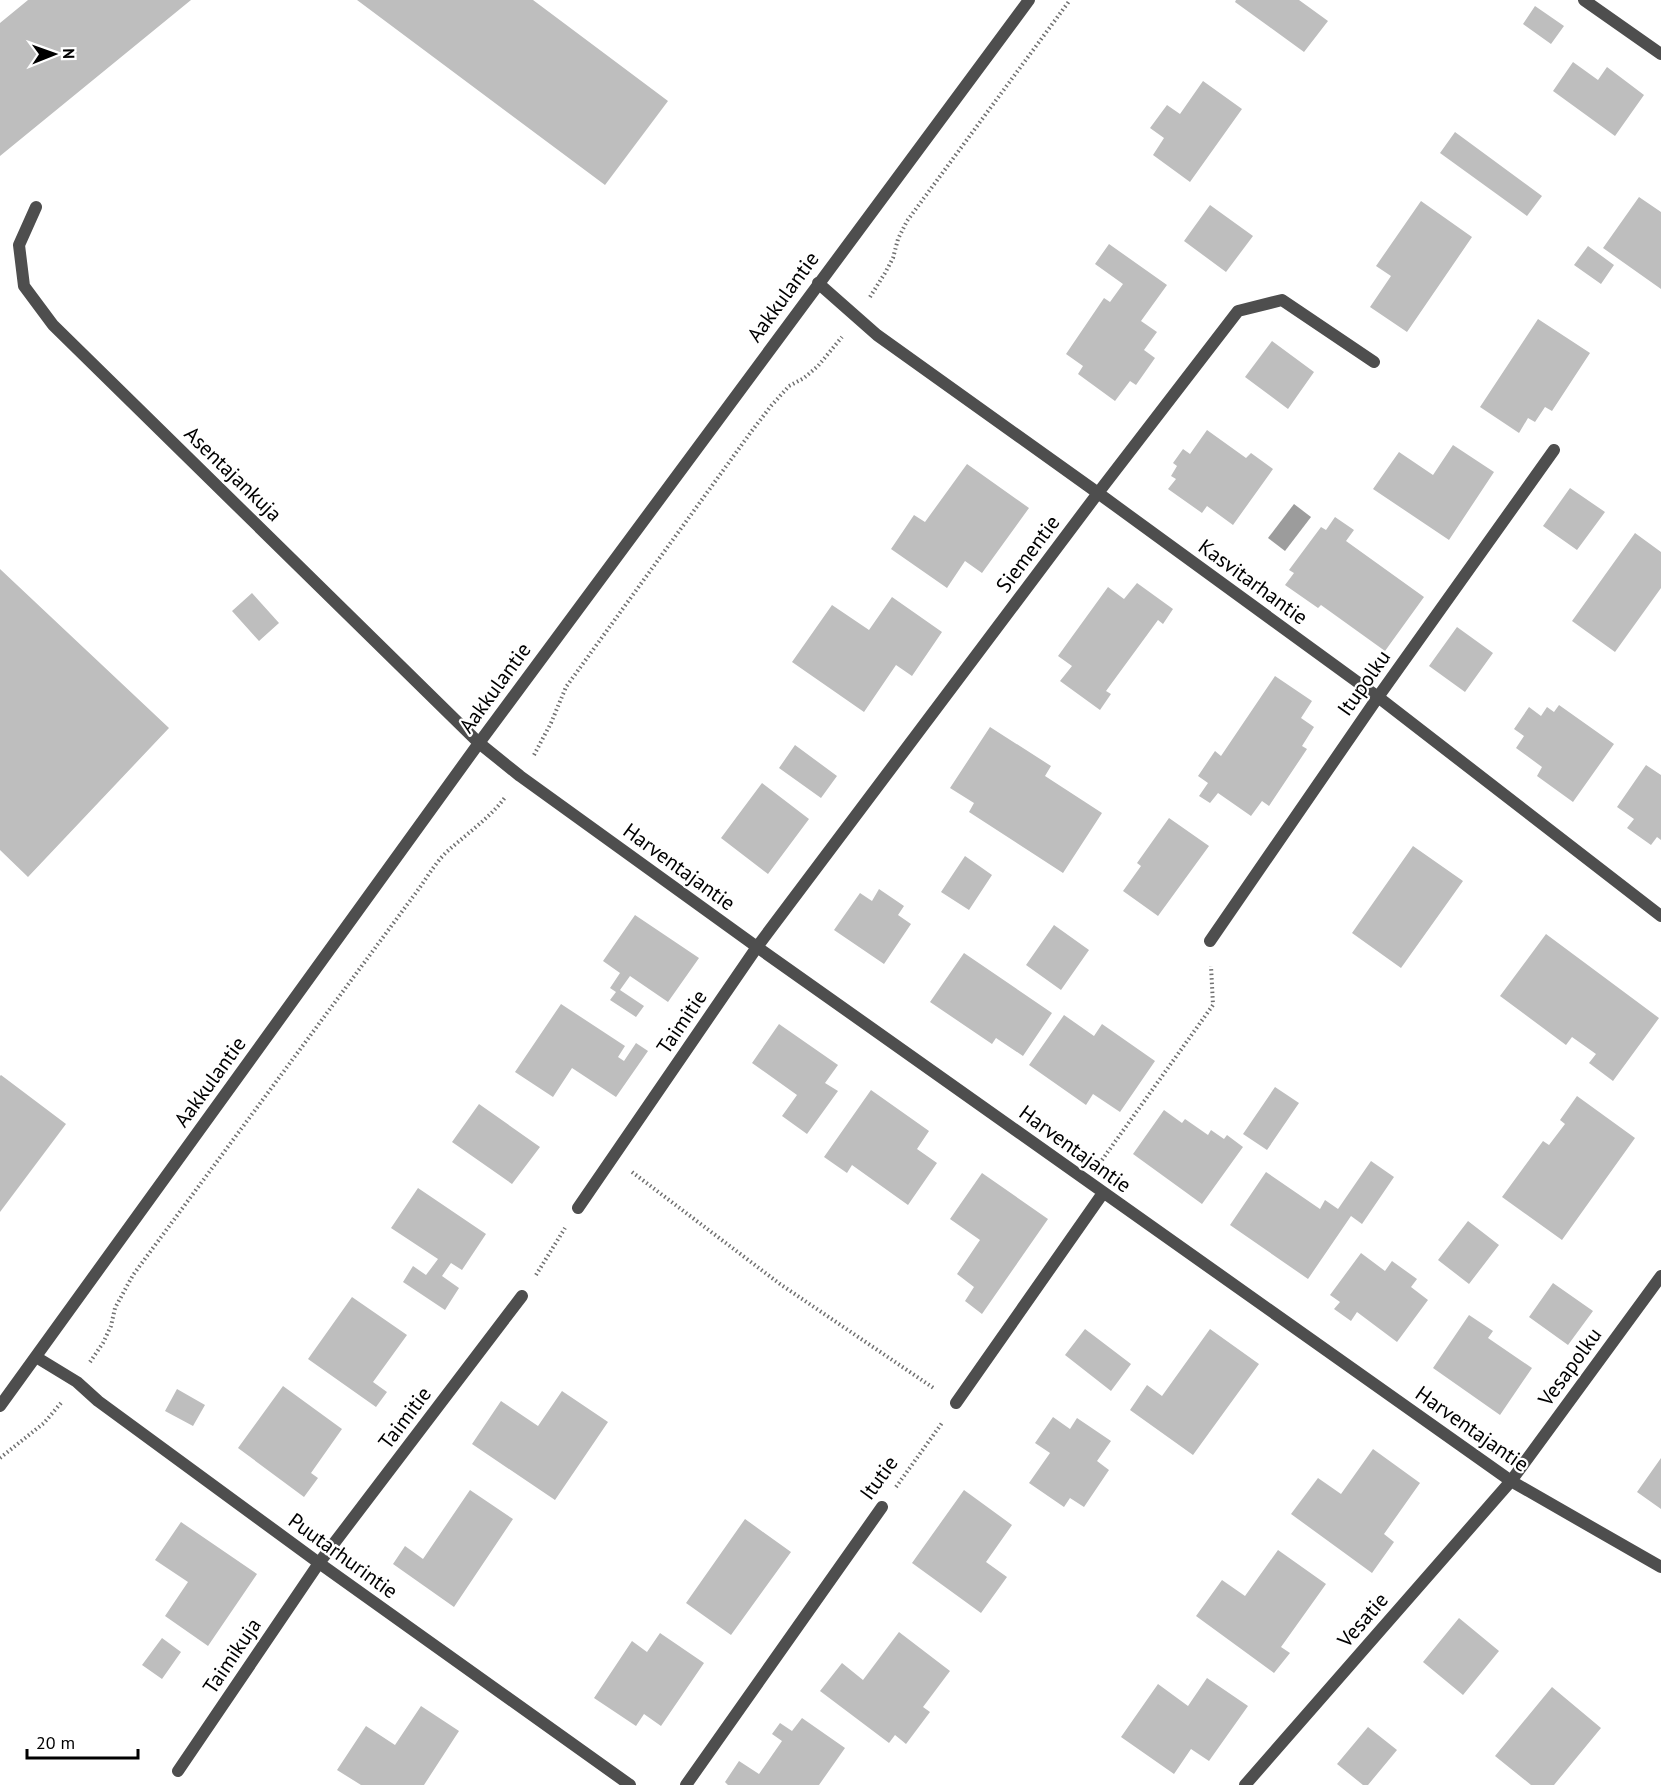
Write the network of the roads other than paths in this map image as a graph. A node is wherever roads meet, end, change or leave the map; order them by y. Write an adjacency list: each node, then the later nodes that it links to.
1 (1029, 0): 5 (street, Aakkulantie)
2 (1584, 0): 3 (street)
3 (1661, 54)
4 (36, 207): 10 (street, Asentajankuja)
5 (818, 283): 8 (street, Kasvitarhantie); 10 (street, Aakkulantie)
6 (1374, 362): 8 (street, Siementie)
7 (1554, 450): 9 (street, Itupolku)
8 (1098, 493): 9 (street, Kasvitarhantie); 13 (street, Siementie)
9 (1378, 697): 11 (street, Kasvitarhantie); 12 (street, Itupolku)
10 (479, 743): 13 (street, Harventajantie); 18 (street, Aakkulantie)
11 (1661, 916)
12 (1210, 941)
13 (757, 947): 14 (street, Harventajantie); 15 (street, Taimitie)
14 (1103, 1193): 19 (street); 21 (street, Harventajantie)
15 (578, 1208)
16 (1661, 1276): 21 (street, Vesapolku)
17 (522, 1296): 23 (street, Taimitie)
18 (36, 1357): 20 (street, Aakkulantie); 23 (street, Puutarhurintie)
19 (956, 1403)
20 (0, 1406)
21 (1511, 1481): 24 (street, Harventajantie); 28 (street, Vesatie)
22 (882, 1507): 27 (street, Itutie)
23 (319, 1563): 25 (street, Taimikuja); 26 (street, Puutarhurintie)
24 (1661, 1567)
25 (178, 1771)
26 (630, 1785)
27 (686, 1785)
28 (1245, 1785)

